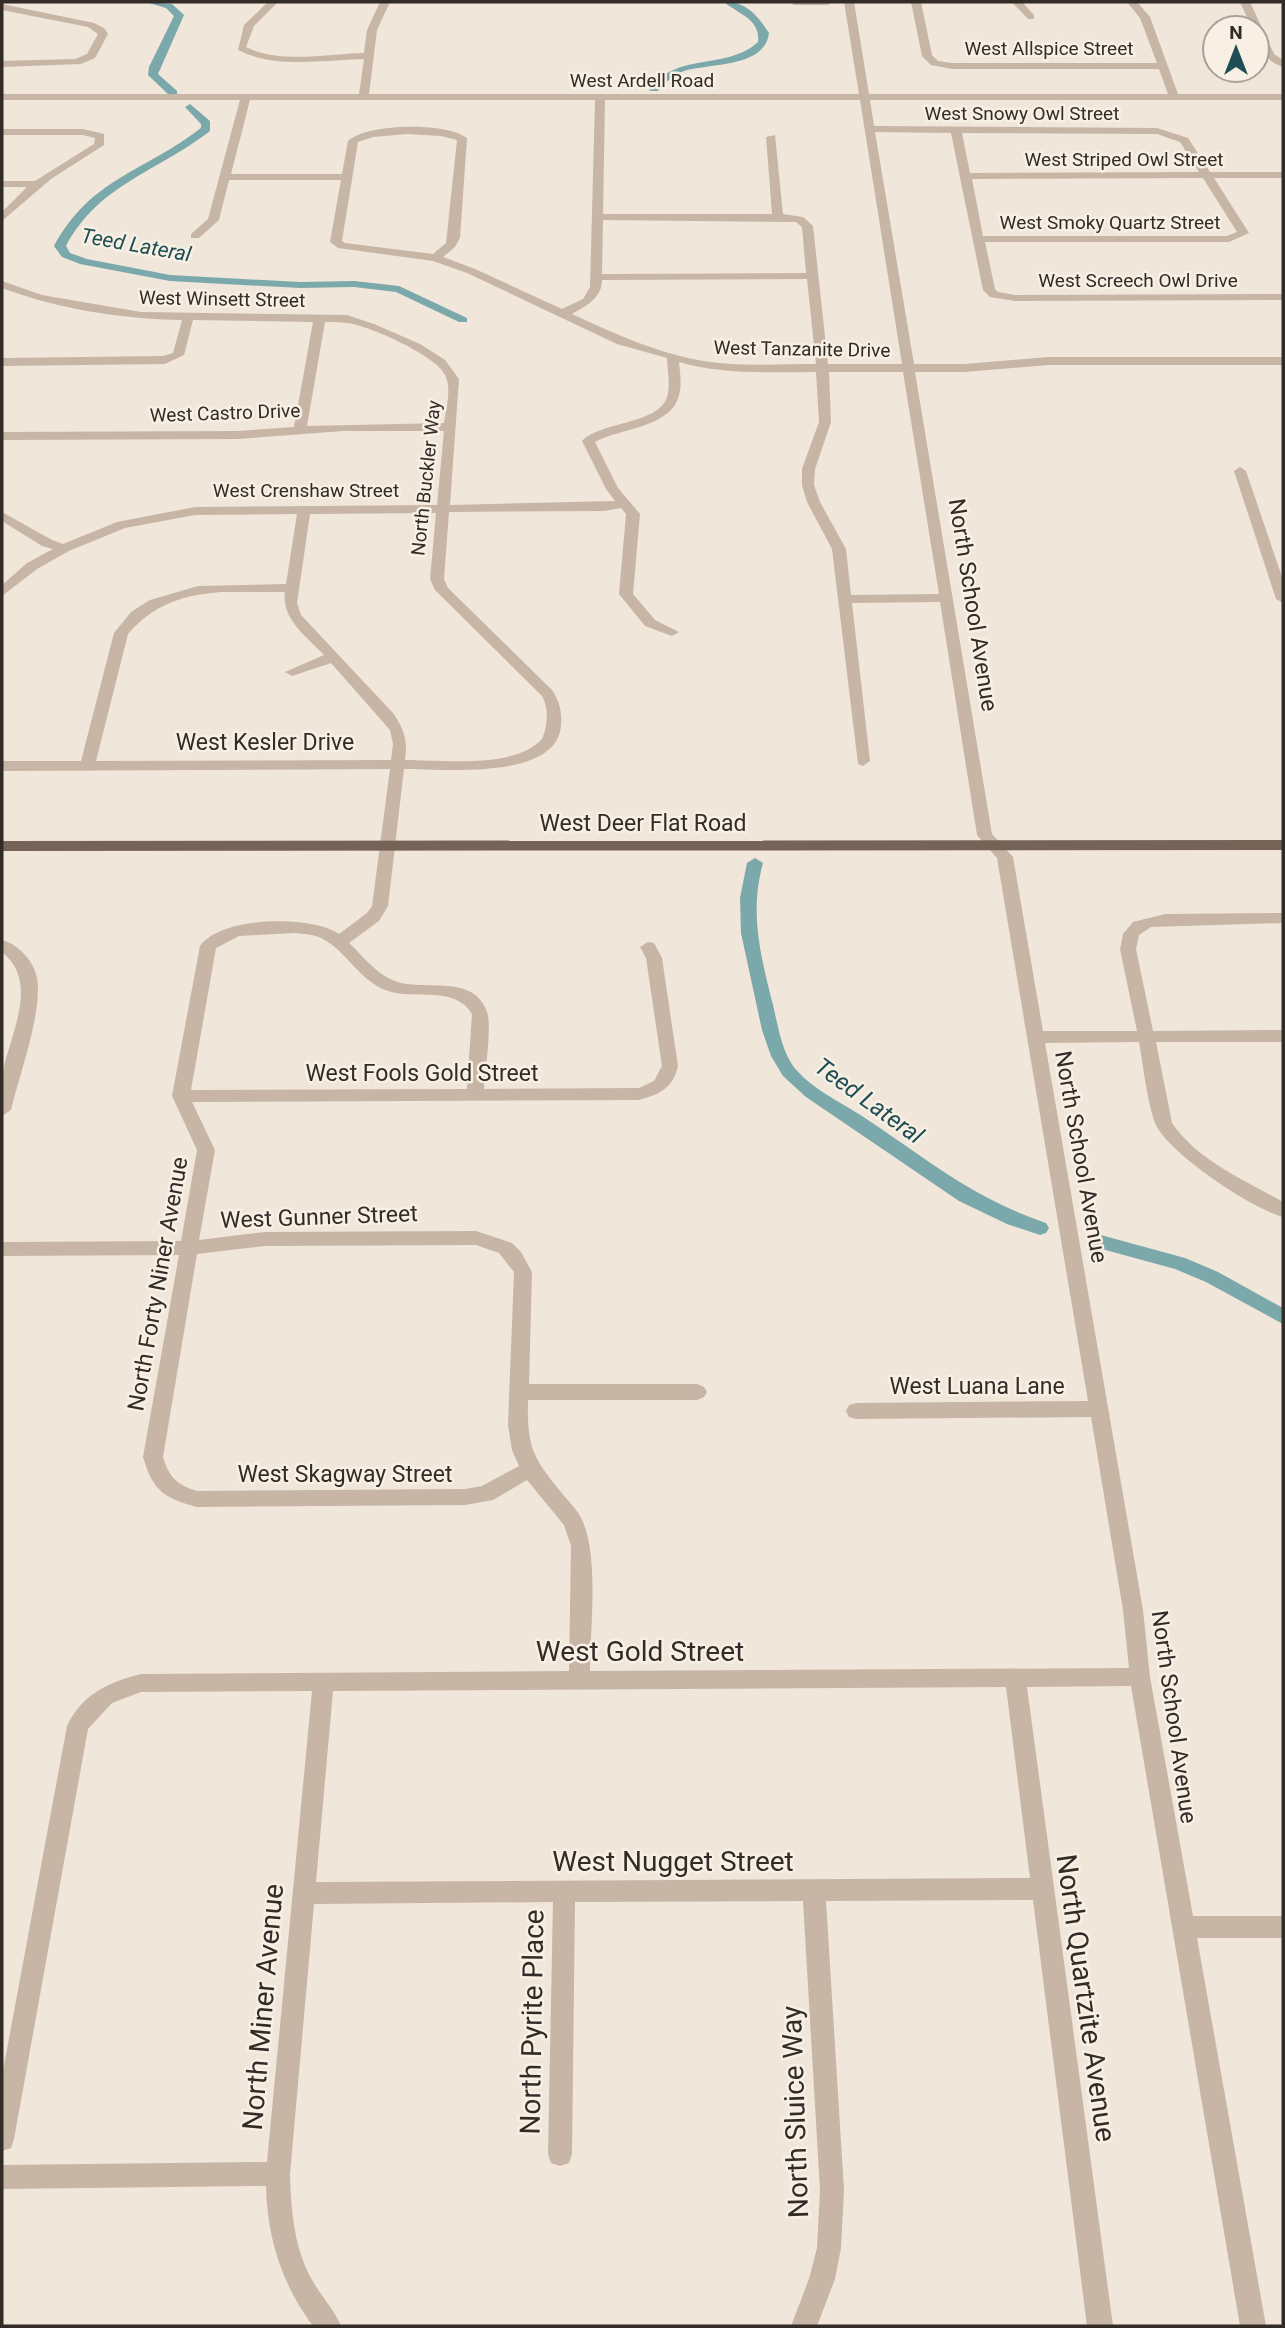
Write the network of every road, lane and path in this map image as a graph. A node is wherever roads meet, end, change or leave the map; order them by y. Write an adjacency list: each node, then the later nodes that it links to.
1 (273, 2): 12 (street)
2 (385, 2): 12 (street)
3 (794, 2): 4 (street)
4 (828, 2)
5 (849, 2): 20 (street, North School Avenue)
6 (916, 2): 15 (street, West Allspice Street)
7 (1017, 2): 11 (street)
8 (1132, 2): 15 (street)
9 (1245, 2): 13 (street)
10 (2, 7): 14 (street)
11 (1031, 18)
12 (369, 56): 18 (street)
13 (1280, 63)
14 (2, 64)
15 (1163, 65): 21 (street)
16 (2, 97): 17 (street, West Ardell Road)
17 (246, 97): 18 (street, West Ardell Road); 29 (street)
18 (365, 97): 19 (street, West Ardell Road)
19 (600, 97): 20 (street, West Ardell Road); 34 (street)
20 (865, 97): 21 (street, West Ardell Road); 23 (street, North School Avenue)
21 (1174, 97): 22 (street, West Ardell Road)
22 (1283, 97)
23 (870, 130): 24 (street, West Snowy Owl Street); 51 (street, North School Avenue)
24 (956, 130): 28 (street); 31 (street, West Snowy Owl Street)
25 (2, 132): 33 (street)
26 (771, 136): 35 (street)
27 (1283, 175): 31 (street, West Striped Owl Street)
28 (965, 176): 31 (street, West Striped Owl Street); 38 (street)
29 (225, 177): 30 (street); 37 (street)
30 (347, 177): 39 (street, West Tanzanite Drive); 39 (street)
31 (1209, 177): 38 (street, West Smoky Quartz Street)
32 (2, 184): 33 (street)
33 (34, 184): 36 (street)
34 (597, 217): 35 (street); 41 (street)
35 (778, 217): 40 (street)
36 (2, 218)
37 (195, 236)
38 (979, 239): 43 (street, West Screech Owl Drive)
39 (435, 258): 44 (street, West Tanzanite Drive)
40 (811, 276): 41 (street); 50 (street)
41 (596, 277): 44 (street)
42 (2, 284): 45 (street, West Winsett Street)
43 (1283, 298)
44 (562, 314): 47 (street, West Tanzanite Drive)
45 (188, 318): 46 (street, West Winsett Street); 49 (street)
46 (320, 318): 52 (street, North Buckler Way); 53 (street)
47 (673, 358): 50 (street, West Tanzanite Drive); 56 (street)
48 (1283, 361): 51 (street, West Tanzanite Drive)
49 (2, 362)
50 (823, 368): 51 (street, West Tanzanite Drive); 64 (street)
51 (909, 368): 63 (street, North School Avenue)
52 (450, 427): 53 (street, West Castro Drive); 58 (street, North Buckler Way)
53 (300, 430): 54 (street, West Castro Drive)
54 (2, 436)
55 (1240, 471): 65 (street)
56 (625, 503): 58 (street, West Crenshaw Street); 66 (street)
57 (304, 509): 58 (street, West Crenshaw Street); 60 (street, West Crenshaw Street); 61 (street)
58 (442, 509): 69 (street, North Buckler Way)
59 (2, 516): 60 (street)
60 (64, 548): 62 (street, West Crenshaw Street)
61 (291, 589): 67 (street); 73 (street)
62 (2, 592)
63 (947, 598): 64 (street); 77 (street, North School Avenue)
64 (845, 599): 70 (street)
65 (1283, 599)
66 (672, 632)
67 (333, 657): 68 (street); 71 (street)
68 (292, 671)
69 (528, 757): 71 (street, West Kesler Drive)
70 (863, 761)
71 (397, 765): 73 (street, West Kesler Drive); 74 (street)
72 (2, 766): 73 (street, West Kesler Drive)
73 (87, 766)
74 (388, 845): 76 (main road, West Deer Flat Road); 77 (main road, West Deer Flat Road); 79 (street)
75 (1283, 845): 77 (main road, West Deer Flat Road)
76 (2, 846)
77 (996, 846): 82 (street, North School Avenue)
78 (1283, 918): 83 (street)
79 (338, 943): 85 (street); 86 (street)
80 (648, 947): 85 (street, West Fools Gold Street)
81 (6, 948): 87 (street)
82 (1035, 1037): 83 (street); 93 (street, North School Avenue)
83 (1146, 1037): 84 (street); 88 (street)
84 (1283, 1037)
85 (475, 1095): 86 (street, West Fools Gold Street)
86 (181, 1096): 89 (street, North Forty Niner Avenue)
87 (2, 1111)
88 (1283, 1210)
89 (191, 1248): 90 (street, West Gunner Street); 91 (street, West Gunner Street); 96 (street, North Forty Niner Avenue)
90 (2, 1249)
91 (519, 1392): 92 (street); 95 (street)
92 (696, 1392)
93 (1099, 1409): 94 (street, West Luana Lane); 98 (street, North School Avenue)
94 (856, 1411)
95 (530, 1469): 96 (street, West Skagway Street); 99 (street)
96 (159, 1480)
97 (1015, 1677): 98 (street, West Gold Street); 99 (street, West Gold Street); 101 (street, North Quartzite Avenue)
98 (1140, 1677): 105 (street, North School Avenue)
99 (579, 1680): 100 (street, West Gold Street)
100 (323, 1681): 104 (street, North Miner Avenue); 107 (street, West Gold Street)
101 (1042, 1889): 103 (street, West Nugget Street); 113 (street, North Quartzite Avenue)
102 (564, 1891): 103 (street, West Nugget Street); 104 (street, West Nugget Street); 108 (street, North Pyrite Place)
103 (814, 1891): 112 (street, North Sluice Way)
104 (303, 1893): 109 (street, North Miner Avenue)
105 (1182, 1927): 106 (street); 114 (street, North School Avenue)
106 (1283, 1927)
107 (2, 2139)
108 (560, 2154)
109 (278, 2174): 110 (street); 111 (street, North Miner Avenue)
110 (2, 2177)
111 (328, 2326)
112 (804, 2326)
113 (1100, 2326)
114 (1253, 2326)

